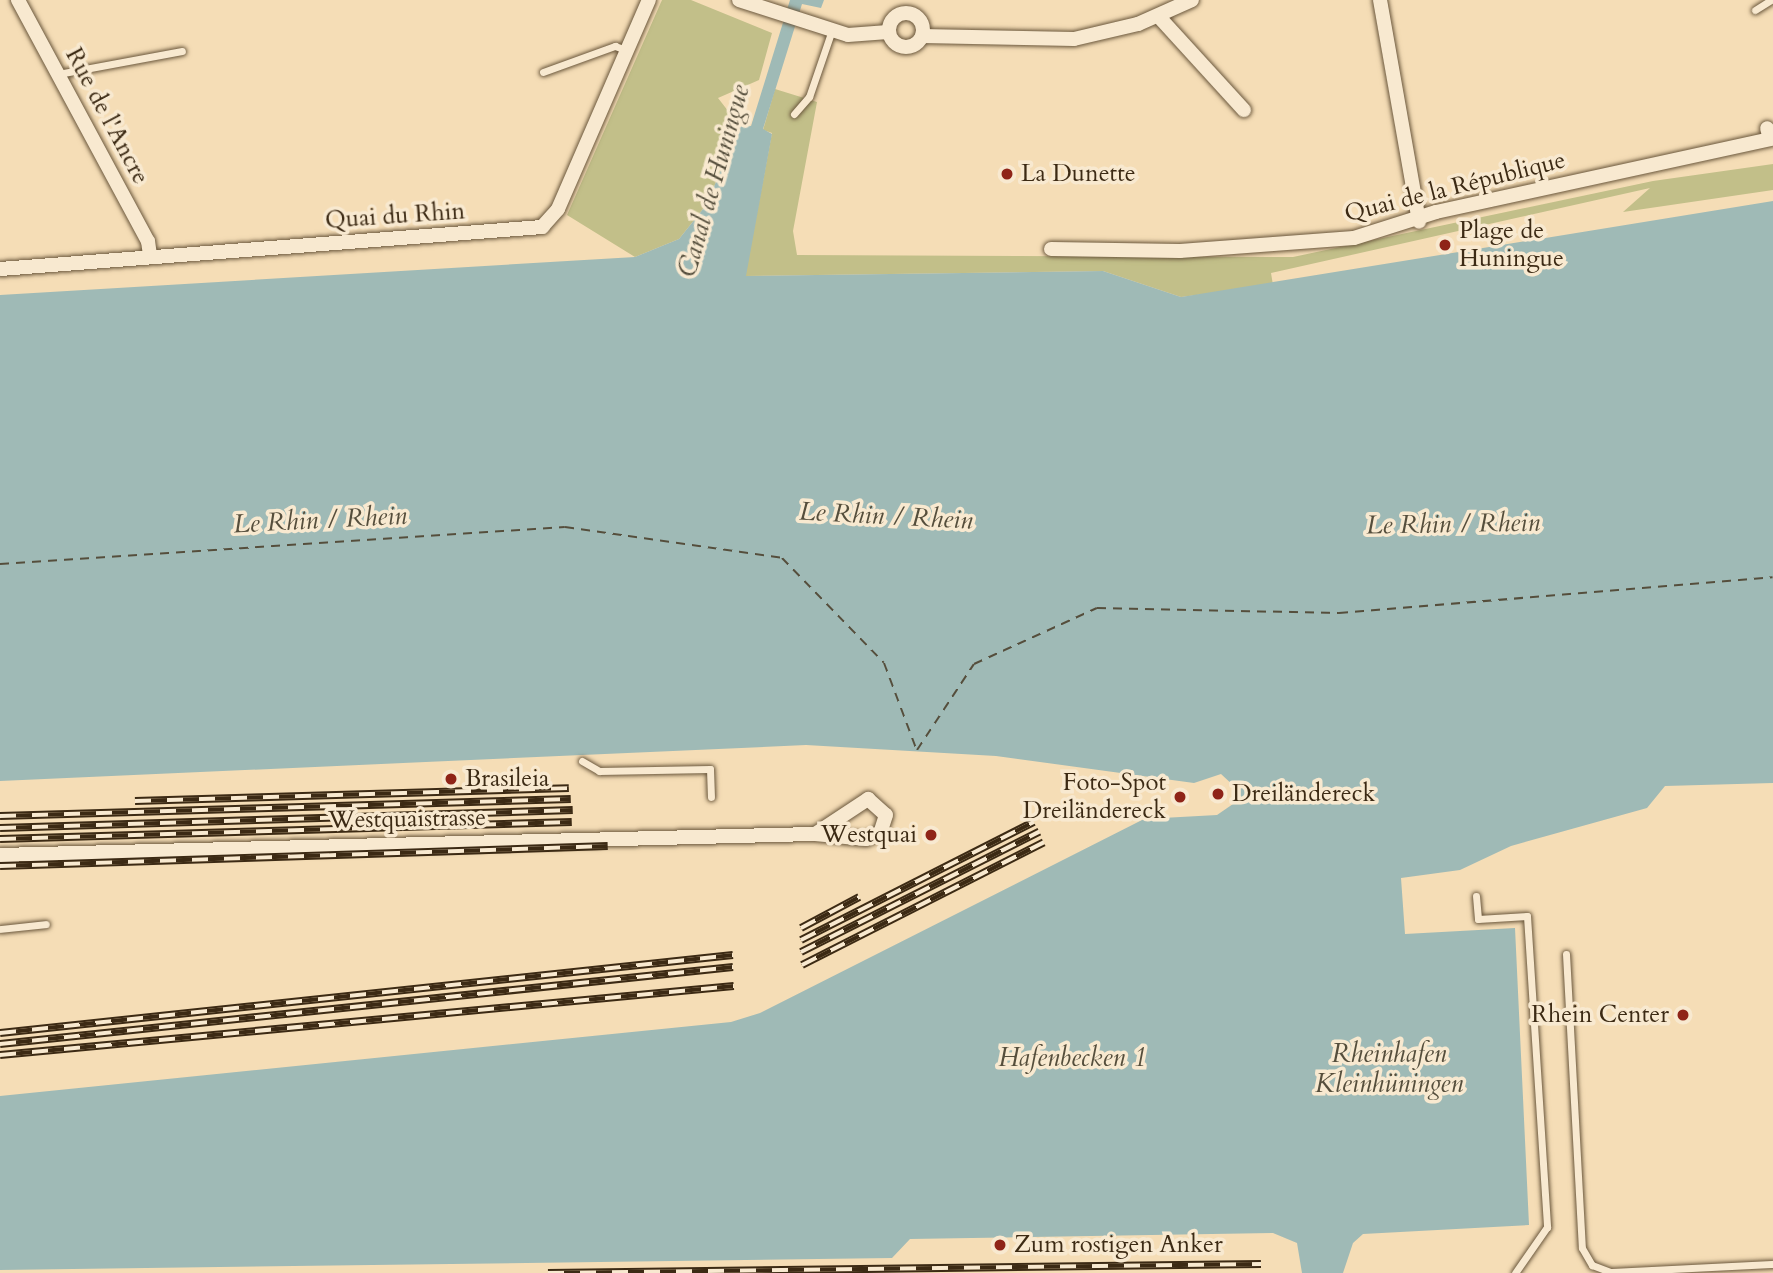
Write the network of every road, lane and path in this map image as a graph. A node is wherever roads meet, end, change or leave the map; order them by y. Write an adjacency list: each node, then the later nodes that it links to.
1 (19, 0): 16 (street, Rue de l'Ancre)
2 (649, 0): 13 (street, Quai du Rhin)
3 (1192, 0): 9 (street)
4 (1380, 0): 20 (street)
5 (1771, 0): 8 (lane)
6 (745, 2): 10 (street)
7 (907, 6): 11 (street); 12 (street)
8 (1755, 10)
9 (1159, 17): 12 (street); 17 (street)
10 (825, 28): 11 (street); 18 (lane)
11 (888, 32): 12 (street)
12 (922, 36)
13 (626, 50): 15 (lane); 22 (street, Quai du Rhin)
14 (182, 51): 16 (lane)
15 (543, 72)
16 (58, 74): 22 (street, Rue de l'Ancre)
17 (1244, 110)
18 (794, 114)
19 (1767, 128): 20 (street, Quai de la République)
20 (1419, 222): 21 (street, Quai de la République)
21 (1051, 249)
22 (150, 256): 23 (street, Quai du Rhin)
23 (0, 269)
24 (582, 761): 25 (lane)
25 (712, 797)
26 (815, 834): 26 (street, Westquaistrasse); 27 (street, Westquaistrasse)
27 (0, 855)
28 (1476, 896): 33 (lane)
29 (46, 923): 30 (lane)
30 (0, 929)
31 (1566, 954): 32 (lane)
32 (1773, 1264)
33 (1515, 1273)

